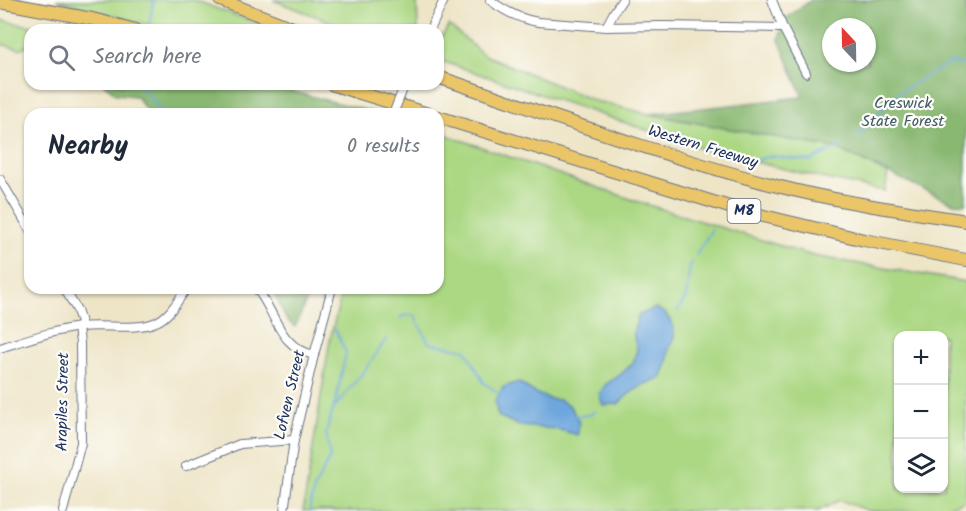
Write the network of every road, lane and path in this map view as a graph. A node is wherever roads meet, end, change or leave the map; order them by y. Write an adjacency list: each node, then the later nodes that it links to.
1 (220, 0): 8 (highway)
2 (444, 0): 9 (street)
3 (490, 0): 10 (street)
4 (622, 0): 10 (street)
5 (772, 0): 11 (street)
6 (0, 2): 7 (highway)
7 (110, 24)
8 (282, 24)
9 (433, 24)
10 (606, 27): 11 (street)
11 (783, 28): 12 (street)
12 (806, 73)
13 (444, 79): 23 (highway, Western Freeway / M8)
14 (350, 90): 17 (highway)
15 (403, 90): 16 (street, bridge)
16 (395, 108)
17 (409, 108)
18 (444, 119): 24 (highway, M8)
19 (0, 179): 21 (street)
20 (0, 195): 21 (street)
21 (12, 200): 22 (street)
22 (24, 220)
23 (966, 221)
24 (966, 260)
25 (68, 294): 29 (street, Arapiles Street)
26 (182, 294): 29 (street)
27 (260, 294): 31 (street)
28 (330, 294): 31 (street, Lofven Street)
29 (80, 327): 30 (street); 34 (street, Arapiles Street)
30 (0, 348)
31 (314, 355): 32 (street, Lofven Street)
32 (294, 440): 33 (street); 35 (street, Lofven Street)
33 (186, 466)
34 (63, 511)
35 (285, 511)

